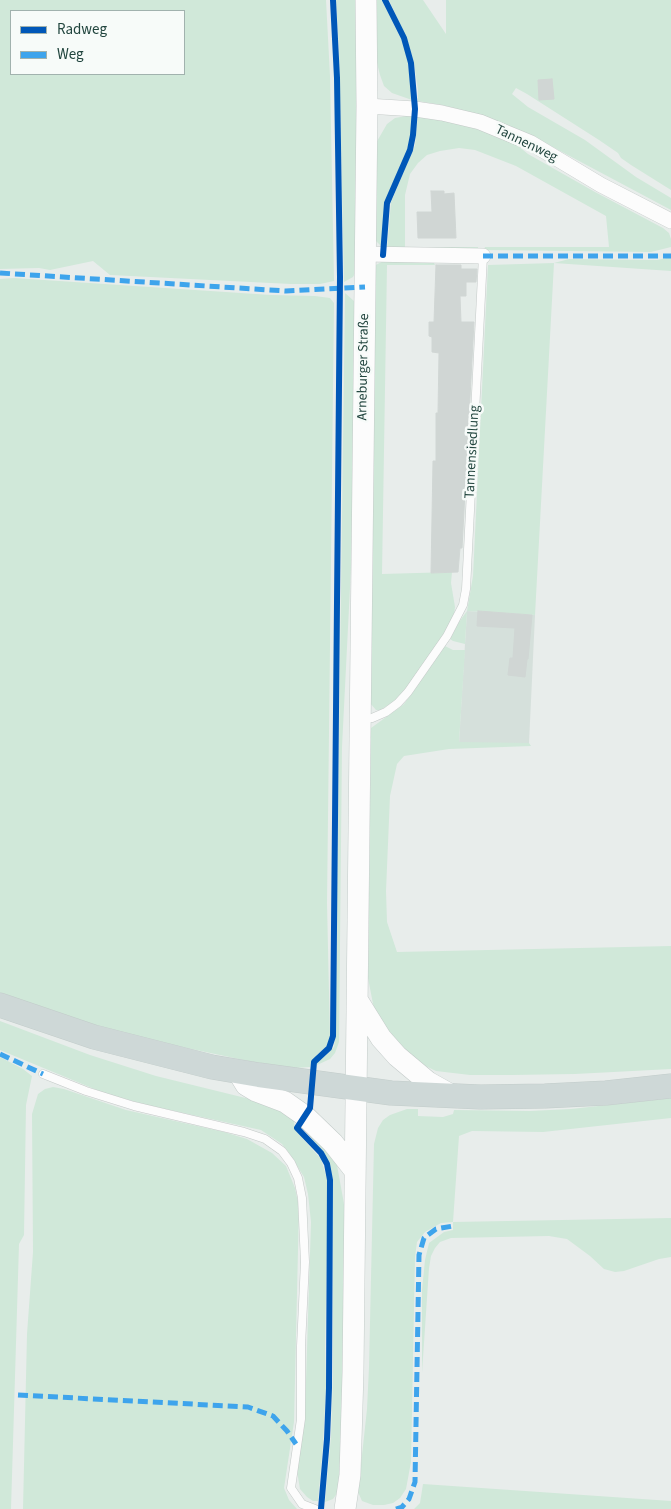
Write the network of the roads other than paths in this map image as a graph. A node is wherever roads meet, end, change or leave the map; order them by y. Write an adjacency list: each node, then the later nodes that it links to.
1 (366, 0): 2 (main road, Arneburger Straße)
2 (367, 106): 3 (street, Tannenweg); 4 (main road, Arneburger Straße)
3 (671, 222)
4 (365, 254): 5 (street, Tannensiedlung); 6 (main road, Arneburger Straße)
5 (483, 256): 6 (lane, Tannensiedlung)
6 (360, 727): 7 (main road, Arneburger Straße)
7 (358, 1000): 12 (main road, Arneburger Straße); 13 (main road)
8 (0, 1005): 9 (main road)
9 (238, 1072): 12 (main road); 14 (main road)
10 (43, 1074): 15 (lane)
11 (671, 1086): 13 (main road)
12 (356, 1088): 13 (main road); 14 (main road, Arneburger Straße)
13 (452, 1096)
14 (355, 1171): 16 (main road, Arneburger Straße)
15 (315, 1509)
16 (345, 1509)

